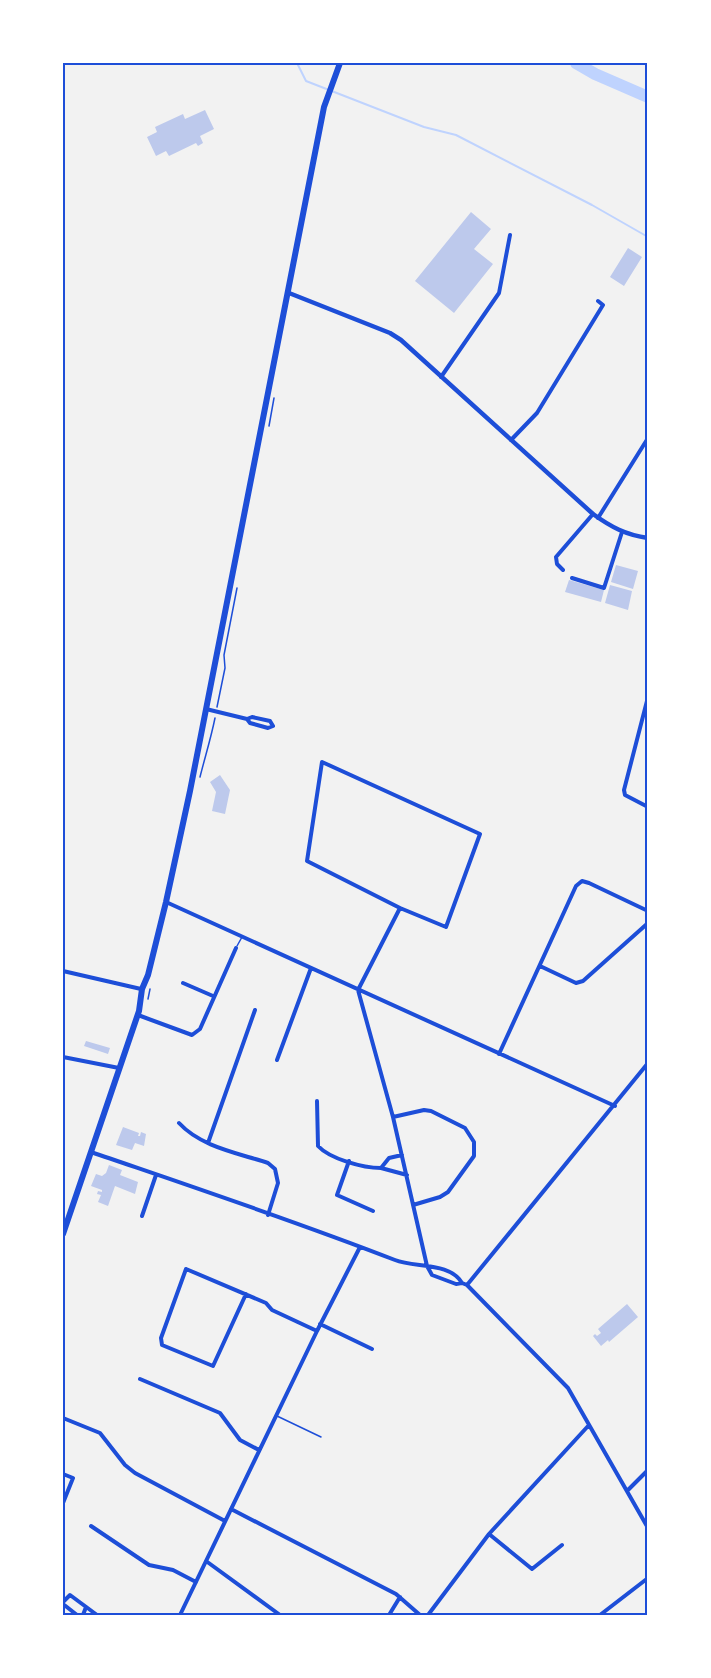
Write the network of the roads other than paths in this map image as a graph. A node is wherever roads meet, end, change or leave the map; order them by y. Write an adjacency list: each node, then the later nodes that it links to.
1 (340, 63): 3 (main road)
2 (510, 235): 5 (street)
3 (289, 293): 5 (street); 15 (main road)
4 (598, 301): 7 (street)
5 (441, 377): 7 (street)
6 (648, 438): 9 (street)
7 (510, 441): 8 (street)
8 (593, 514): 9 (street); 12 (street)
9 (598, 518): 10 (street)
10 (622, 532): 11 (street); 13 (street)
11 (648, 538)
12 (563, 570)
13 (572, 578)
14 (648, 697): 17 (street)
15 (206, 709): 16 (street); 18 (main road)
16 (247, 719): 16 (street)
17 (648, 807)
18 (166, 902): 22 (street); 28 (main road)
19 (400, 908): 19 (street); 29 (street)
20 (648, 911): 24 (street)
21 (648, 923): 24 (street)
22 (242, 936): 23 (lane); 25 (street)
23 (236, 948): 30 (street)
24 (539, 966): 33 (street)
25 (311, 968): 29 (street); 35 (street)
26 (63, 971): 28 (street)
27 (183, 983): 30 (street)
28 (142, 989): 32 (main road)
29 (358, 990): 33 (street); 40 (street)
30 (213, 996): 32 (street)
31 (255, 1010): 42 (street)
32 (138, 1015): 37 (main road)
33 (499, 1054): 39 (street)
34 (63, 1057): 37 (street)
35 (277, 1060)
36 (648, 1063): 39 (street)
37 (119, 1068): 43 (main road)
38 (317, 1101): 45 (street)
39 (615, 1106): 56 (street)
40 (393, 1117): 44 (street); 49 (street)
41 (179, 1123): 42 (street)
42 (208, 1143): 51 (street)
43 (91, 1152): 47 (street); 53 (main road)
44 (402, 1155): 46 (street); 48 (street)
45 (349, 1161): 46 (street); 50 (street)
46 (381, 1168): 48 (street)
47 (156, 1175): 51 (street); 52 (street)
48 (407, 1175): 49 (street)
49 (413, 1205): 55 (street)
50 (373, 1211)
51 (268, 1215): 54 (street)
52 (142, 1216)
53 (63, 1234)
54 (360, 1247): 55 (street); 58 (street)
55 (427, 1266): 56 (street); 56 (street)
56 (465, 1284): 64 (street)
57 (246, 1294): 57 (street); 59 (street)
58 (320, 1324): 59 (street); 60 (street)
59 (316, 1331): 62 (street)
60 (372, 1349)
61 (140, 1379): 66 (street)
62 (276, 1416): 65 (lane); 66 (street)
63 (63, 1418): 72 (street)
64 (589, 1425): 69 (street); 75 (street)
65 (321, 1437)
66 (259, 1450): 71 (street)
67 (648, 1470): 69 (street)
68 (63, 1474): 70 (street)
69 (627, 1491): 73 (street)
70 (63, 1503)
71 (231, 1509): 72 (street); 80 (street)
72 (225, 1521): 77 (street)
73 (647, 1526)
74 (91, 1527): 79 (street)
75 (489, 1534): 76 (street); 90 (street)
76 (561, 1545)
77 (206, 1561): 79 (street); 87 (street)
78 (648, 1578): 91 (street)
79 (196, 1582): 86 (street)
80 (400, 1597): 88 (street); 89 (street)
81 (63, 1603): 82 (street); 83 (street)
82 (86, 1607): 84 (street); 85 (street)
83 (77, 1615)
84 (83, 1615)
85 (97, 1615)
86 (180, 1615)
87 (280, 1615)
88 (389, 1615)
89 (420, 1615)
90 (428, 1615)
91 (600, 1615)

